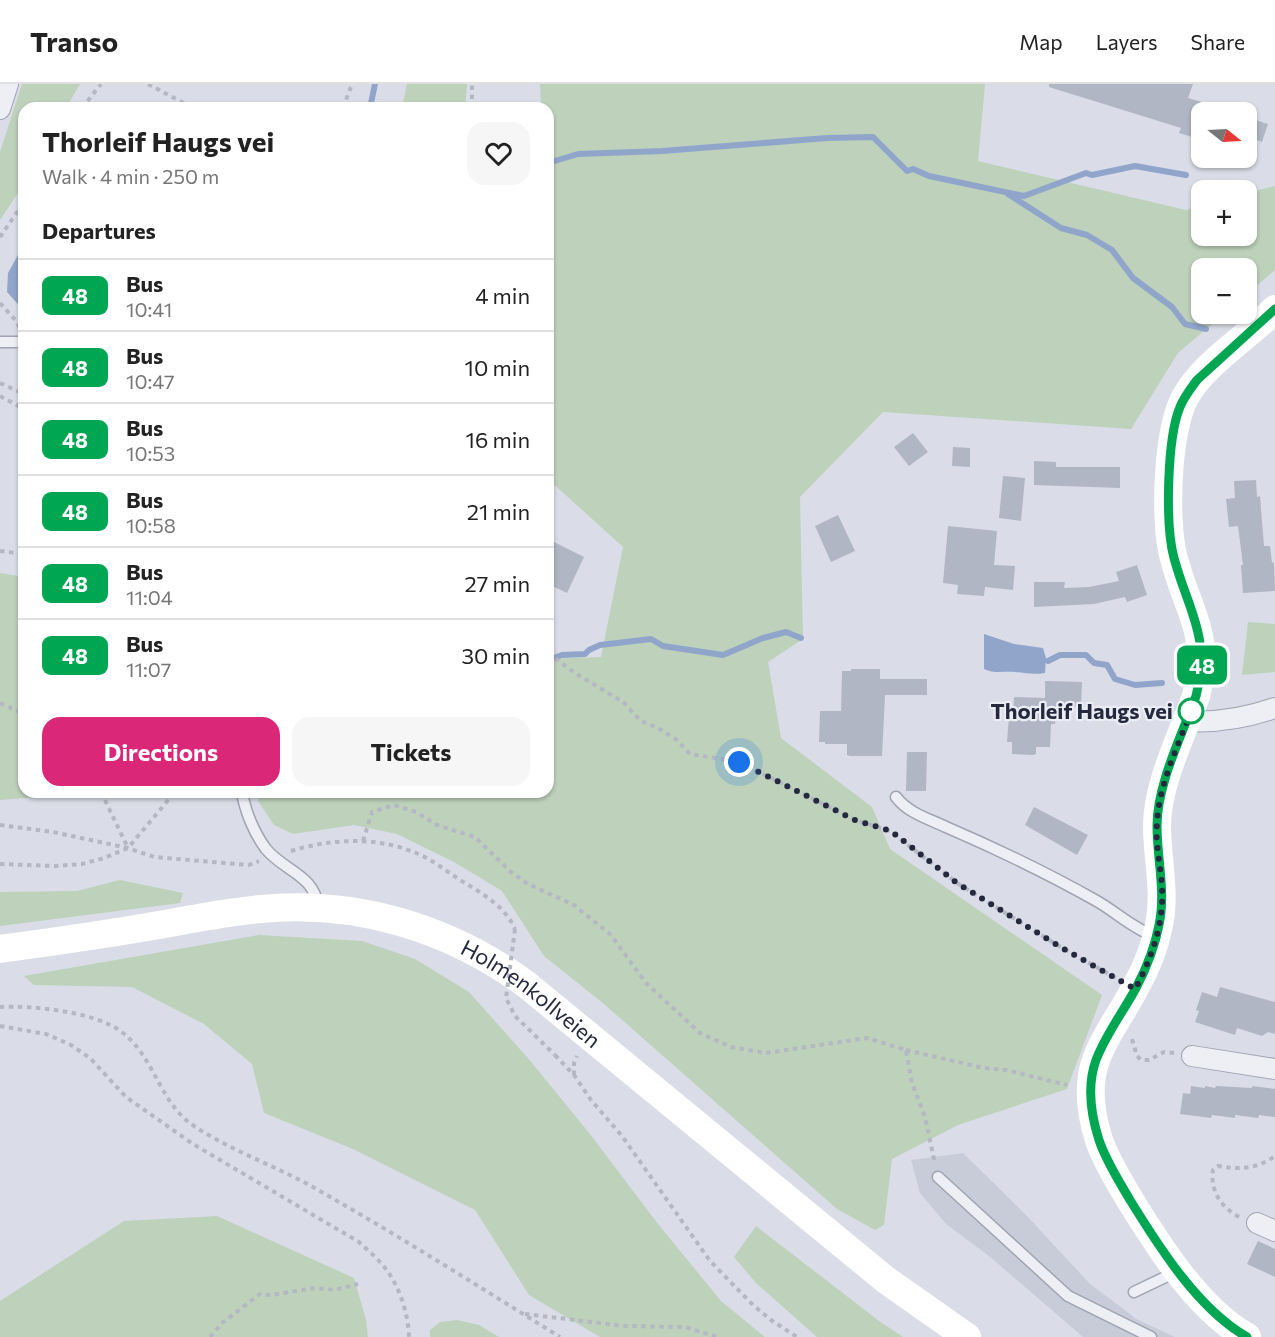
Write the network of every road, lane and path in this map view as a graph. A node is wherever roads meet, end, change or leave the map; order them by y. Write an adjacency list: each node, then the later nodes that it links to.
1 (8, 84): 10 (street)
2 (101, 84): 6 (path)
3 (148, 84): 7 (path)
4 (352, 84): 8 (path)
5 (472, 84): 9 (path)
6 (87, 102)
7 (182, 102)
8 (345, 102)
9 (472, 102)
10 (0, 109)
11 (18, 211): 12 (path)
12 (0, 237)
13 (0, 303): 15 (path)
14 (1275, 309): 28 (street)
15 (18, 327)
16 (18, 339): 17 (lane)
17 (0, 342)
18 (0, 383): 19 (path)
19 (18, 391)
20 (0, 396): 21 (path)
21 (18, 406)
22 (0, 550): 23 (path)
23 (18, 553)
24 (554, 657): 41 (path)
25 (0, 704): 27 (path)
26 (1275, 708): 28 (street)
27 (18, 712)
28 (1187, 721): 39 (street)
29 (896, 796): 39 (lane)
30 (104, 798): 35 (path)
31 (170, 798): 35 (path)
32 (244, 798): 36 (lane)
33 (0, 825): 35 (path)
34 (363, 841): 36 (path); 44 (path); 59 (path, bridge)
35 (128, 848): 36 (path); 37 (path)
36 (273, 856): 38 (lane)
37 (0, 864)
38 (318, 908): 40 (street, Holmenkollveien); 60 (street, Holmenkollveien)
39 (1157, 938): 41 (street)
40 (0, 949)
41 (1129, 999): 45 (path); 47 (street)
42 (0, 1007): 54 (path)
43 (0, 1026): 56 (path)
44 (906, 1050): 47 (path); 49 (path)
45 (1192, 1056): 46 (street)
46 (1275, 1069)
47 (1092, 1089): 51 (street)
48 (1275, 1156): 50 (path)
49 (938, 1177): 61 (lane)
50 (1266, 1227)
51 (1179, 1270): 53 (lane); 62 (street)
52 (358, 1284): 55 (path)
53 (1134, 1292)
54 (523, 1314): 57 (path); 58 (path)
55 (210, 1337)
56 (410, 1337)
57 (560, 1337)
58 (717, 1337)
59 (797, 1337)
60 (967, 1337)
61 (1151, 1337)
62 (1247, 1337)

